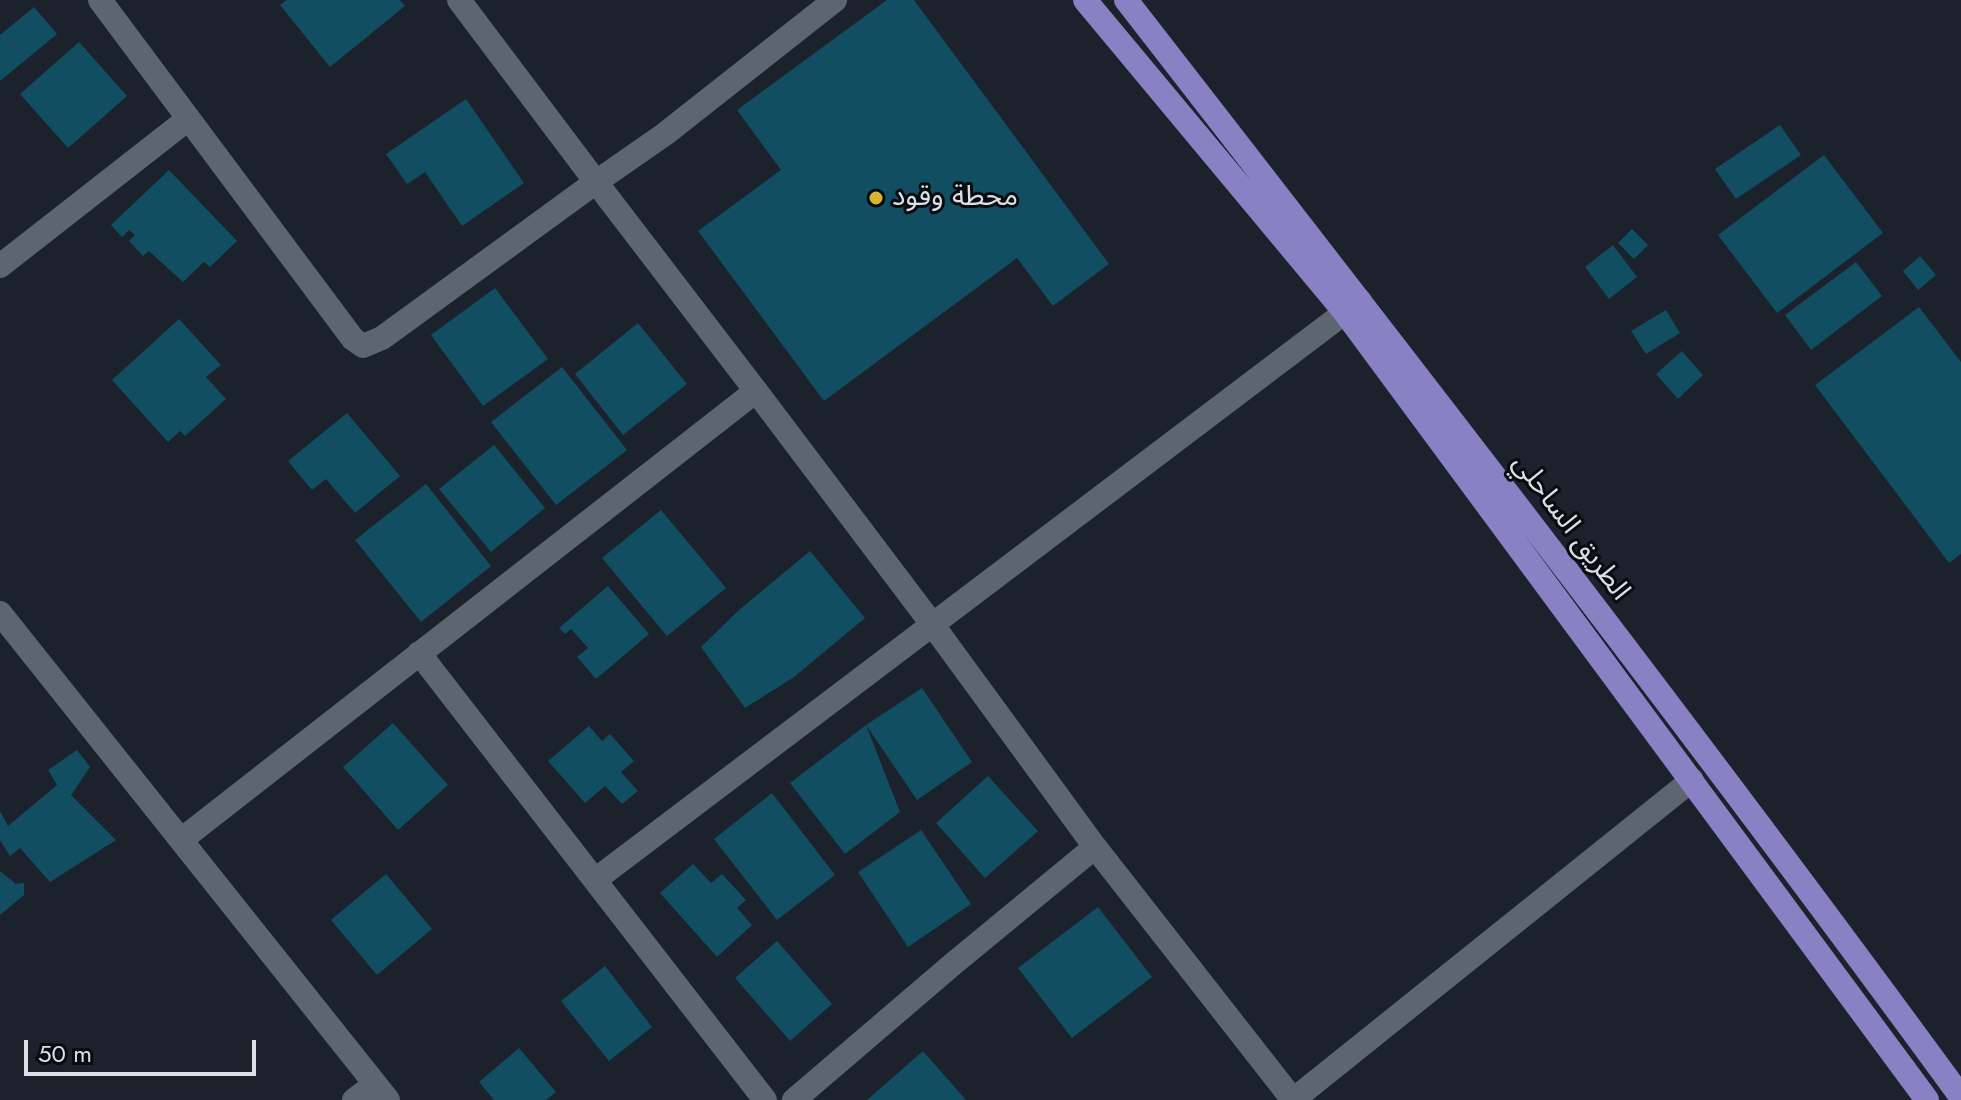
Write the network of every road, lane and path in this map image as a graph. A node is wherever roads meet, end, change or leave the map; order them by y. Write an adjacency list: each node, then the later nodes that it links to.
1 (100, 0): 6 (street)
2 (459, 0): 7 (street)
3 (835, 0): 7 (street)
4 (1085, 0): 9 (highway)
5 (1126, 0): 9 (highway, الطريق الساحلي)
6 (188, 119): 7 (street); 8 (street)
7 (596, 182): 10 (street)
8 (0, 266)
9 (1352, 306): 12 (street); 14 (highway); 19 (highway, الطريق الساحلي)
10 (756, 391): 12 (street); 13 (street)
11 (0, 613): 15 (street)
12 (932, 624): 16 (street); 17 (street)
13 (419, 653): 15 (street); 17 (street)
14 (1692, 780): 16 (street); 23 (highway)
15 (181, 840): 18 (street)
16 (1095, 847): 22 (street)
17 (595, 880): 21 (street)
18 (381, 1092): 20 (street)
19 (1961, 1097)
20 (354, 1100)
21 (765, 1100)
22 (794, 1100)
23 (1927, 1100)

